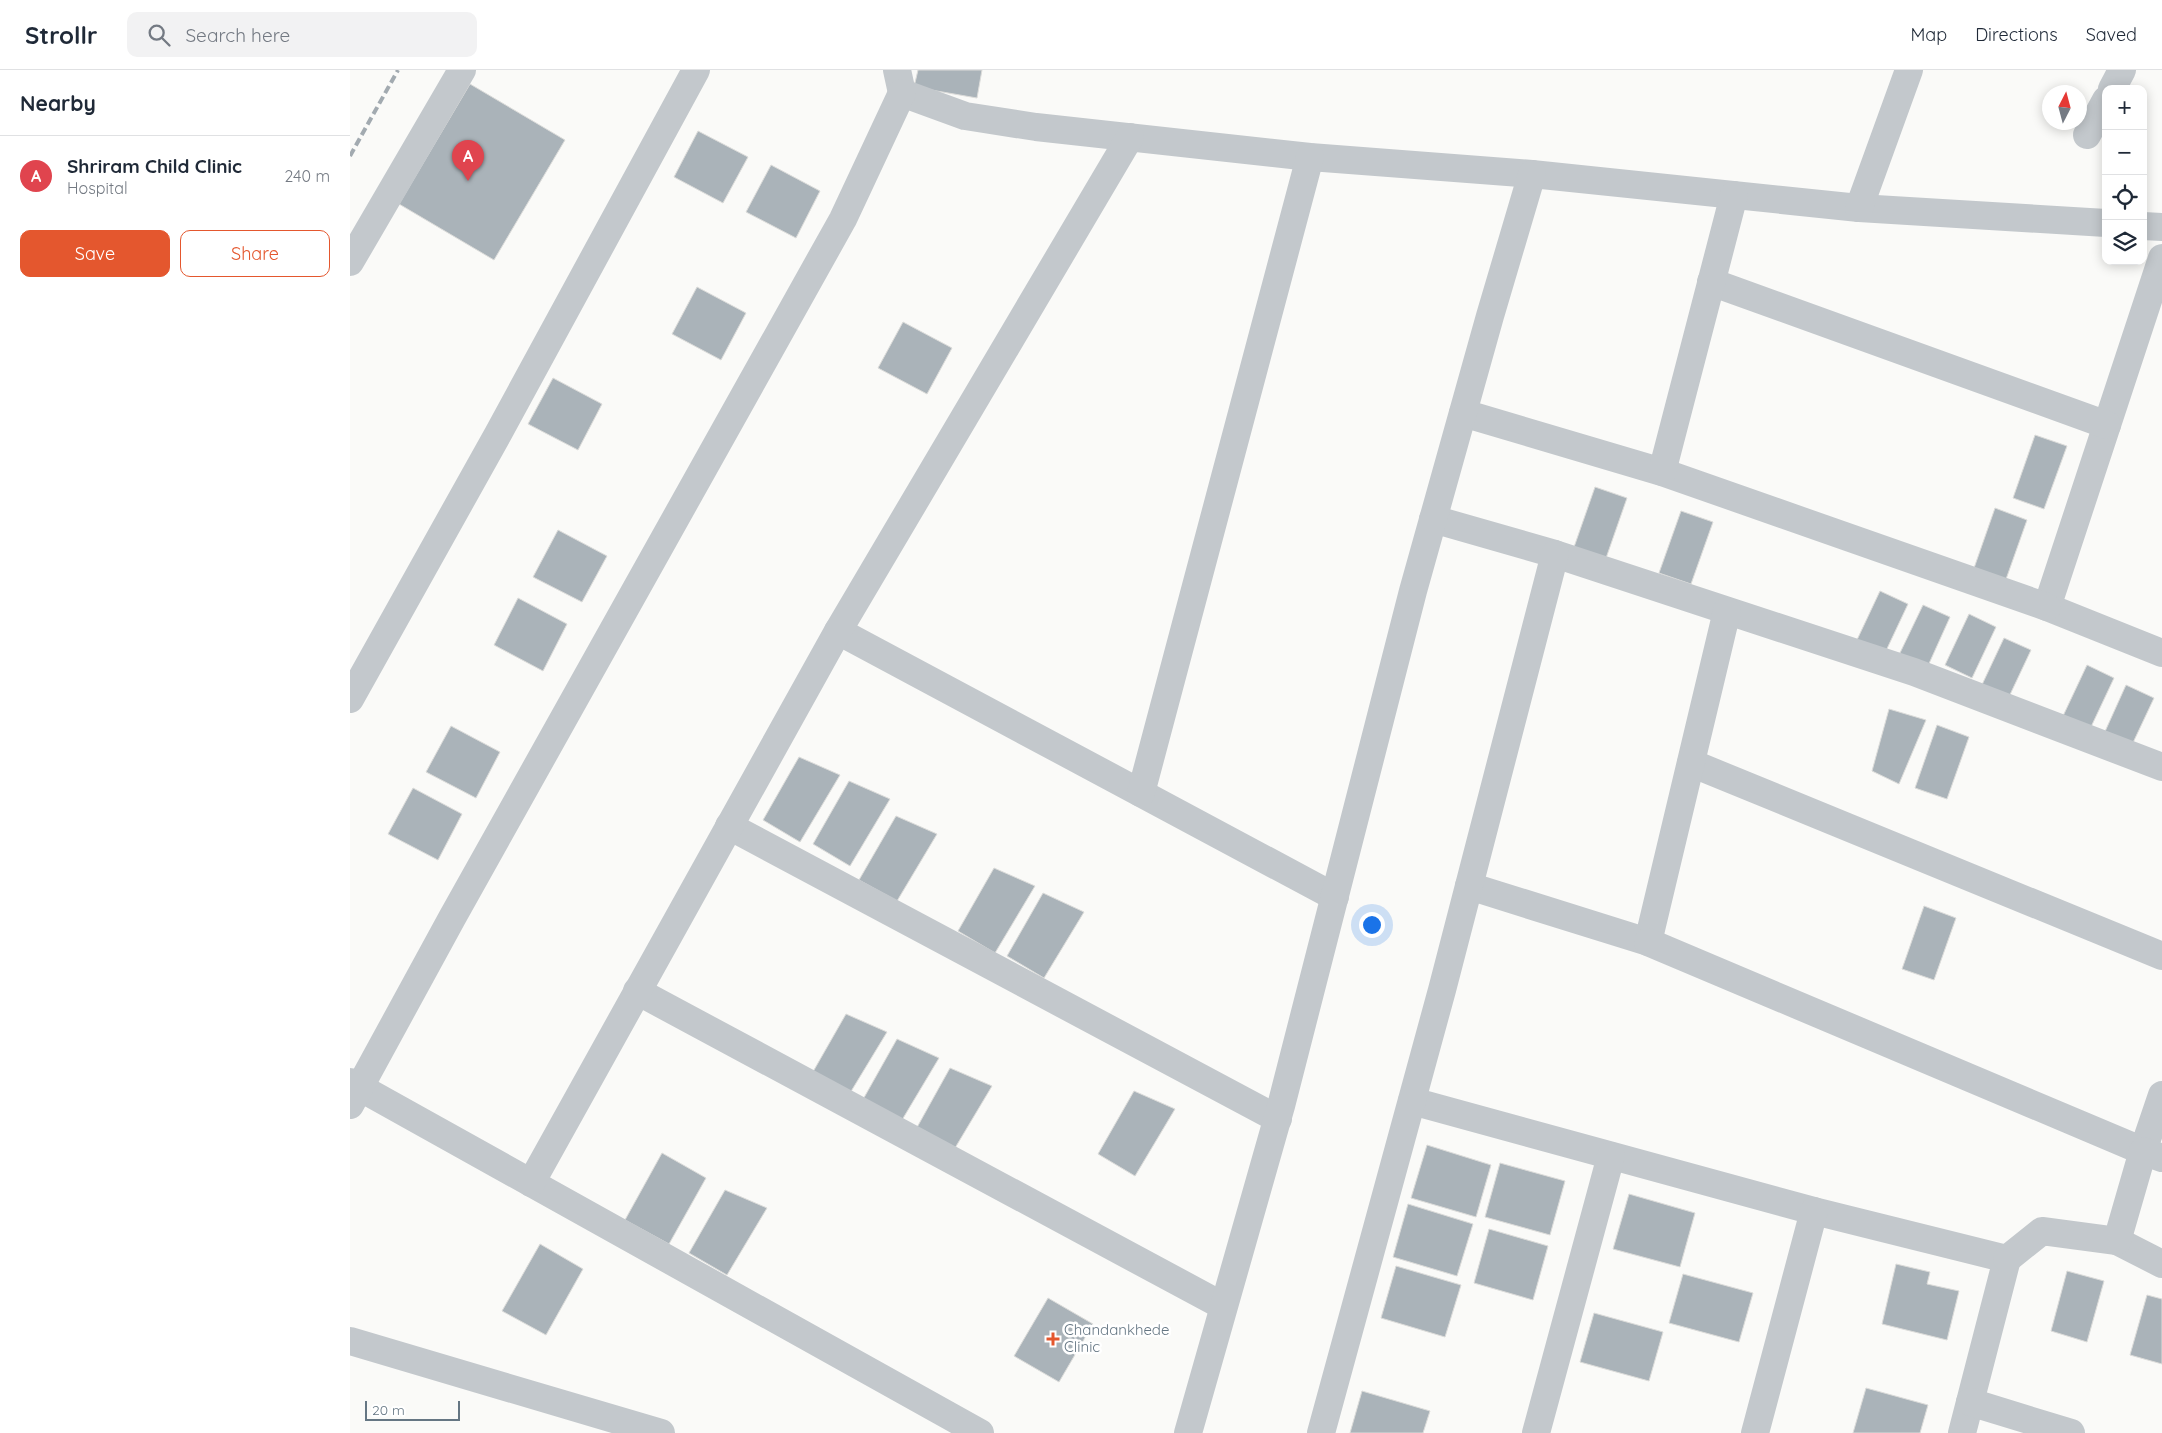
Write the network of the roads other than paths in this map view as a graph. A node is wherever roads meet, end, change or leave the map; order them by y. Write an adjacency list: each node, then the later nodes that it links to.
1 (462, 70): 18 (street)
2 (696, 70): 29 (street)
3 (1909, 70): 13 (street)
4 (2122, 70): 6 (street)
5 (899, 82): 9 (street); 39 (street)
6 (2114, 85)
7 (2102, 107): 8 (street)
8 (2087, 135)
9 (1130, 137): 10 (street); 27 (street)
10 (1310, 157): 11 (street); 32 (street)
11 (1532, 174): 12 (street); 20 (street)
12 (1734, 195): 13 (street); 19 (street)
13 (1859, 208): 14 (street)
14 (2102, 224)
15 (2147, 226): 16 (street)
16 (2162, 227)
17 (2162, 258): 21 (street)
18 (350, 262)
19 (1711, 282): 21 (street); 22 (street)
20 (1463, 413): 22 (street); 23 (street)
21 (2107, 426): 25 (street)
22 (1662, 472): 25 (street)
23 (1434, 519): 24 (street); 35 (street)
24 (1555, 554): 26 (street); 34 (street)
25 (2047, 608): 28 (street)
26 (1727, 611): 30 (street); 31 (street)
27 (838, 631): 32 (street); 33 (street)
28 (2162, 653)
29 (350, 699)
30 (1691, 763): 36 (street); 37 (street)
31 (2162, 767)
32 (1141, 793): 35 (street)
33 (729, 826): 38 (street); 42 (street)
34 (1469, 886): 36 (street); 41 (street)
35 (1335, 897): 42 (street)
36 (1648, 942): 43 (street)
37 (2162, 956)
38 (637, 991): 45 (street); 50 (street)
39 (353, 1091): 45 (street)
40 (2162, 1095): 43 (street)
41 (1412, 1102): 44 (street); 56 (street)
42 (1278, 1119): 50 (street)
43 (2152, 1155): 47 (street)
44 (1611, 1156): 46 (street); 57 (street)
45 (530, 1183): 54 (street)
46 (1814, 1211): 48 (street); 58 (street)
47 (2117, 1241): 48 (street); 49 (street)
48 (2007, 1259): 52 (street)
49 (2162, 1264)
50 (1224, 1306): 55 (street)
51 (350, 1341): 53 (street)
52 (1970, 1402): 59 (street); 60 (street)
53 (660, 1433)
54 (980, 1433)
55 (1188, 1433)
56 (1321, 1433)
57 (1536, 1433)
58 (1755, 1433)
59 (1962, 1433)
60 (2071, 1433)

